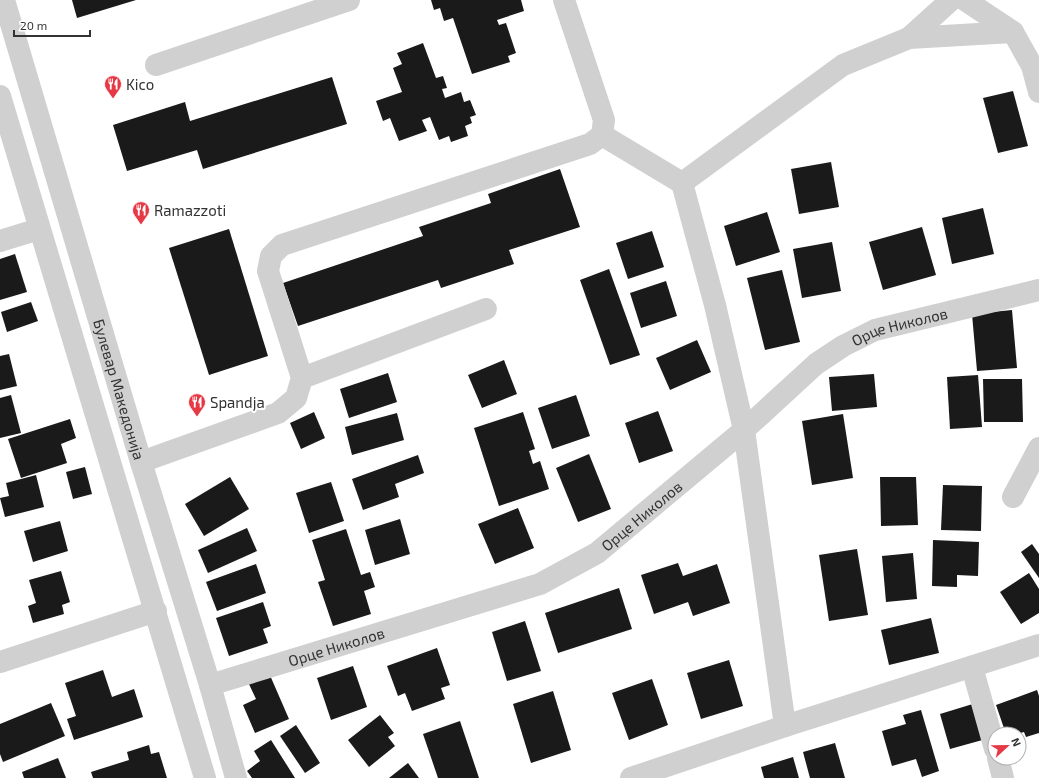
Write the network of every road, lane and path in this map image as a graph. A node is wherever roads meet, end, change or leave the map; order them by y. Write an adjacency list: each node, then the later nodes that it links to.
1 (4, 0): 20 (street, Булевар Македонија)
2 (349, 0): 8 (street)
3 (564, 0): 11 (street)
4 (951, 0): 7 (street)
5 (965, 0): 6 (street)
6 (1013, 32): 7 (street); 9 (street)
7 (909, 38): 12 (street)
8 (156, 65)
9 (1039, 92)
10 (0, 96): 13 (street, Булевар Македонија)
11 (602, 135): 12 (street); 17 (street)
12 (682, 183): 18 (street)
13 (39, 228): 14 (street); 22 (street, Булевар Македонија)
14 (0, 241)
15 (1039, 290): 18 (street, Орце Николов)
16 (486, 309): 17 (street)
17 (302, 378): 20 (street)
18 (744, 430): 26 (street, Орце Николов); 27 (street)
19 (1039, 448): 21 (street)
20 (141, 462): 26 (street, Булевар Македонија)
21 (1013, 497)
22 (156, 611): 24 (street); 30 (street, Булевар Македонија)
23 (1039, 645): 25 (street)
24 (0, 662)
25 (972, 667): 27 (street); 28 (street)
26 (210, 684): 31 (street, Булевар Македонија)
27 (785, 726): 32 (street)
28 (989, 726)
29 (1000, 766): 33 (street)
30 (205, 778)
31 (236, 778)
32 (631, 778)
33 (1003, 778)

